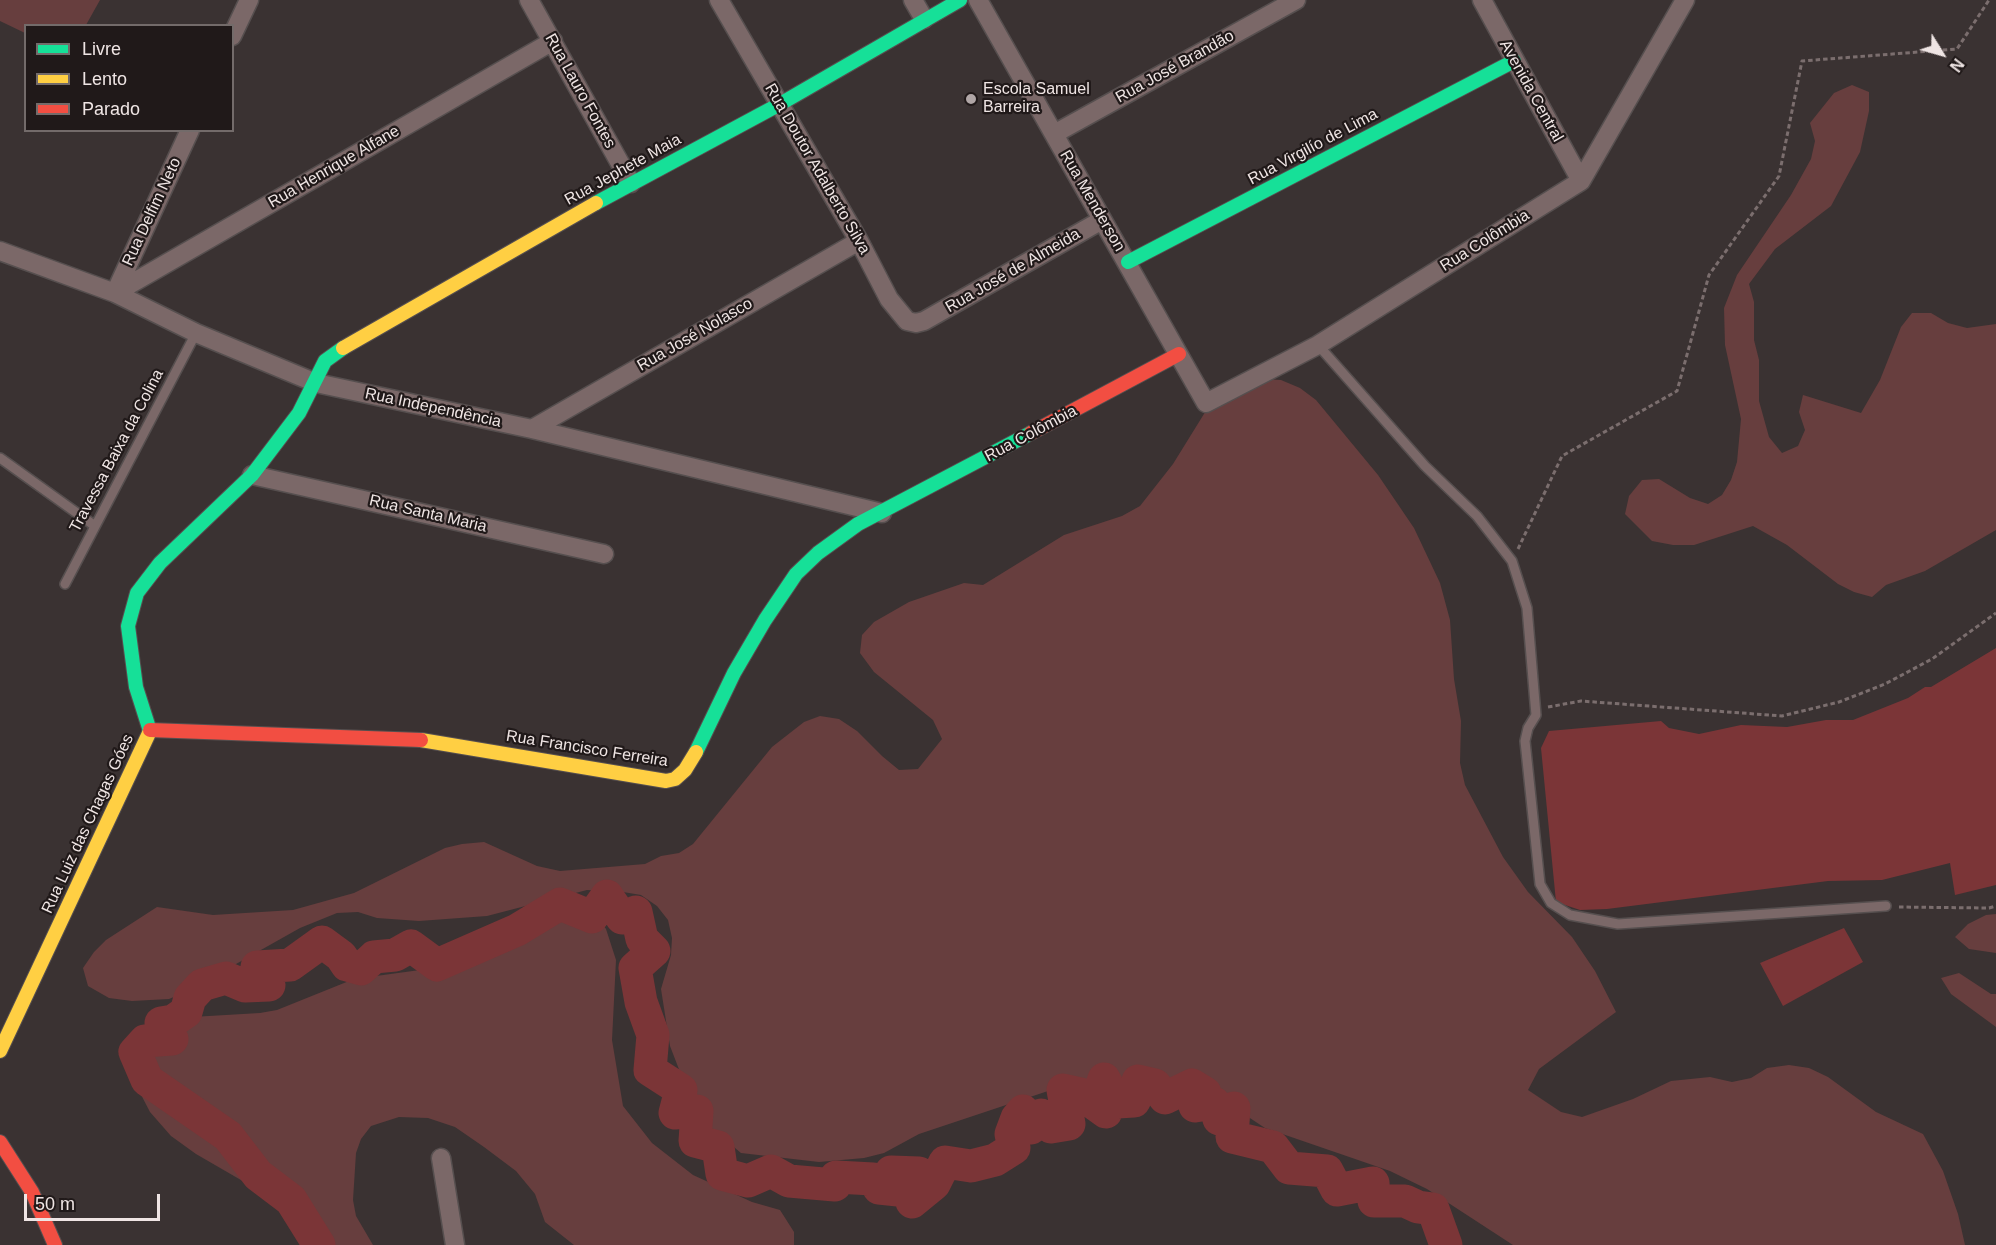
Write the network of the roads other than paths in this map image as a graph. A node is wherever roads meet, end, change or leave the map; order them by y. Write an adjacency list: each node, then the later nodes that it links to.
1 (249, 0): 12 (street)
2 (529, 0): 13 (street, Rua Lauro Fontes)
3 (719, 0): 15 (street, Rua Doutor Adalberto Silva)
4 (913, 0): 11 (street)
5 (960, 0): 11 (street, Rua Jephete Maia)
6 (978, 0): 17 (street, Rua Menderson)
7 (1296, 0): 10 (street, Rua José Brandão)
8 (1685, 0): 18 (street, Rua Colômbia)
9 (1484, 1): 14 (street, Avenida Central)
10 (1264, 8): 17 (street, Rua José Brandão)
11 (924, 19): 15 (street, Rua Jephete Maia)
12 (234, 32)
13 (553, 41): 19 (street, Rua Lauro Fontes); 24 (street, Rua Henrique Alfane)
14 (1514, 61): 18 (street, Avenida Central); 23 (street, Rua Virgilío de Lima)
15 (780, 104): 19 (street, Rua Jephete Maia); 21 (street, Rua Doutor Adalberto Silva)
16 (189, 132): 24 (street, Rua Delfim Neto)
17 (1053, 134): 20 (street, Rua Menderson)
18 (1581, 181): 27 (street, Rua Colômbia)
19 (631, 183): 29 (street, Rua Jephete Maia)
20 (1102, 220): 23 (street, Rua Menderson); 25 (street, Rua José de Almeida)
21 (859, 241): 25 (street, Rua Doutor Adalberto Silva); 31 (street, Rua José Nolasco)
22 (0, 251): 24 (street, Rua Independência)
23 (1128, 262): 28 (street, Rua Menderson)
24 (115, 293): 26 (street, Rua Independência)
25 (924, 321)
26 (196, 333): 29 (street, Rua Independência); 35 (lane, Travessa Baixa da Colina)
27 (1318, 345): 30 (street, Rua Colômbia); 39 (lane)
28 (1179, 354): 30 (street, Rua Menderson); 34 (street, Rua Colômbia)
29 (316, 383): 31 (street, Rua Independência); 33 (street, Rua Luiz das Chagas Góes)
30 (1206, 403)
31 (532, 429): 34 (street, Rua Independência)
32 (0, 458): 35 (lane)
33 (252, 474): 36 (street, Rua Santa Maria); 38 (street, Rua Luiz das Chagas Góes)
34 (882, 513): 38 (street, Rua Francisco Ferreira)
35 (95, 526): 37 (lane, Travessa Baixa da Colina)
36 (604, 554)
37 (65, 584)
38 (150, 730): 40 (street, Rua Luiz das Chagas Góes)
39 (1886, 906)
40 (0, 1051)
41 (0, 1142): 43 (street)
42 (441, 1158): 44 (street)
43 (55, 1245)
44 (454, 1245)

